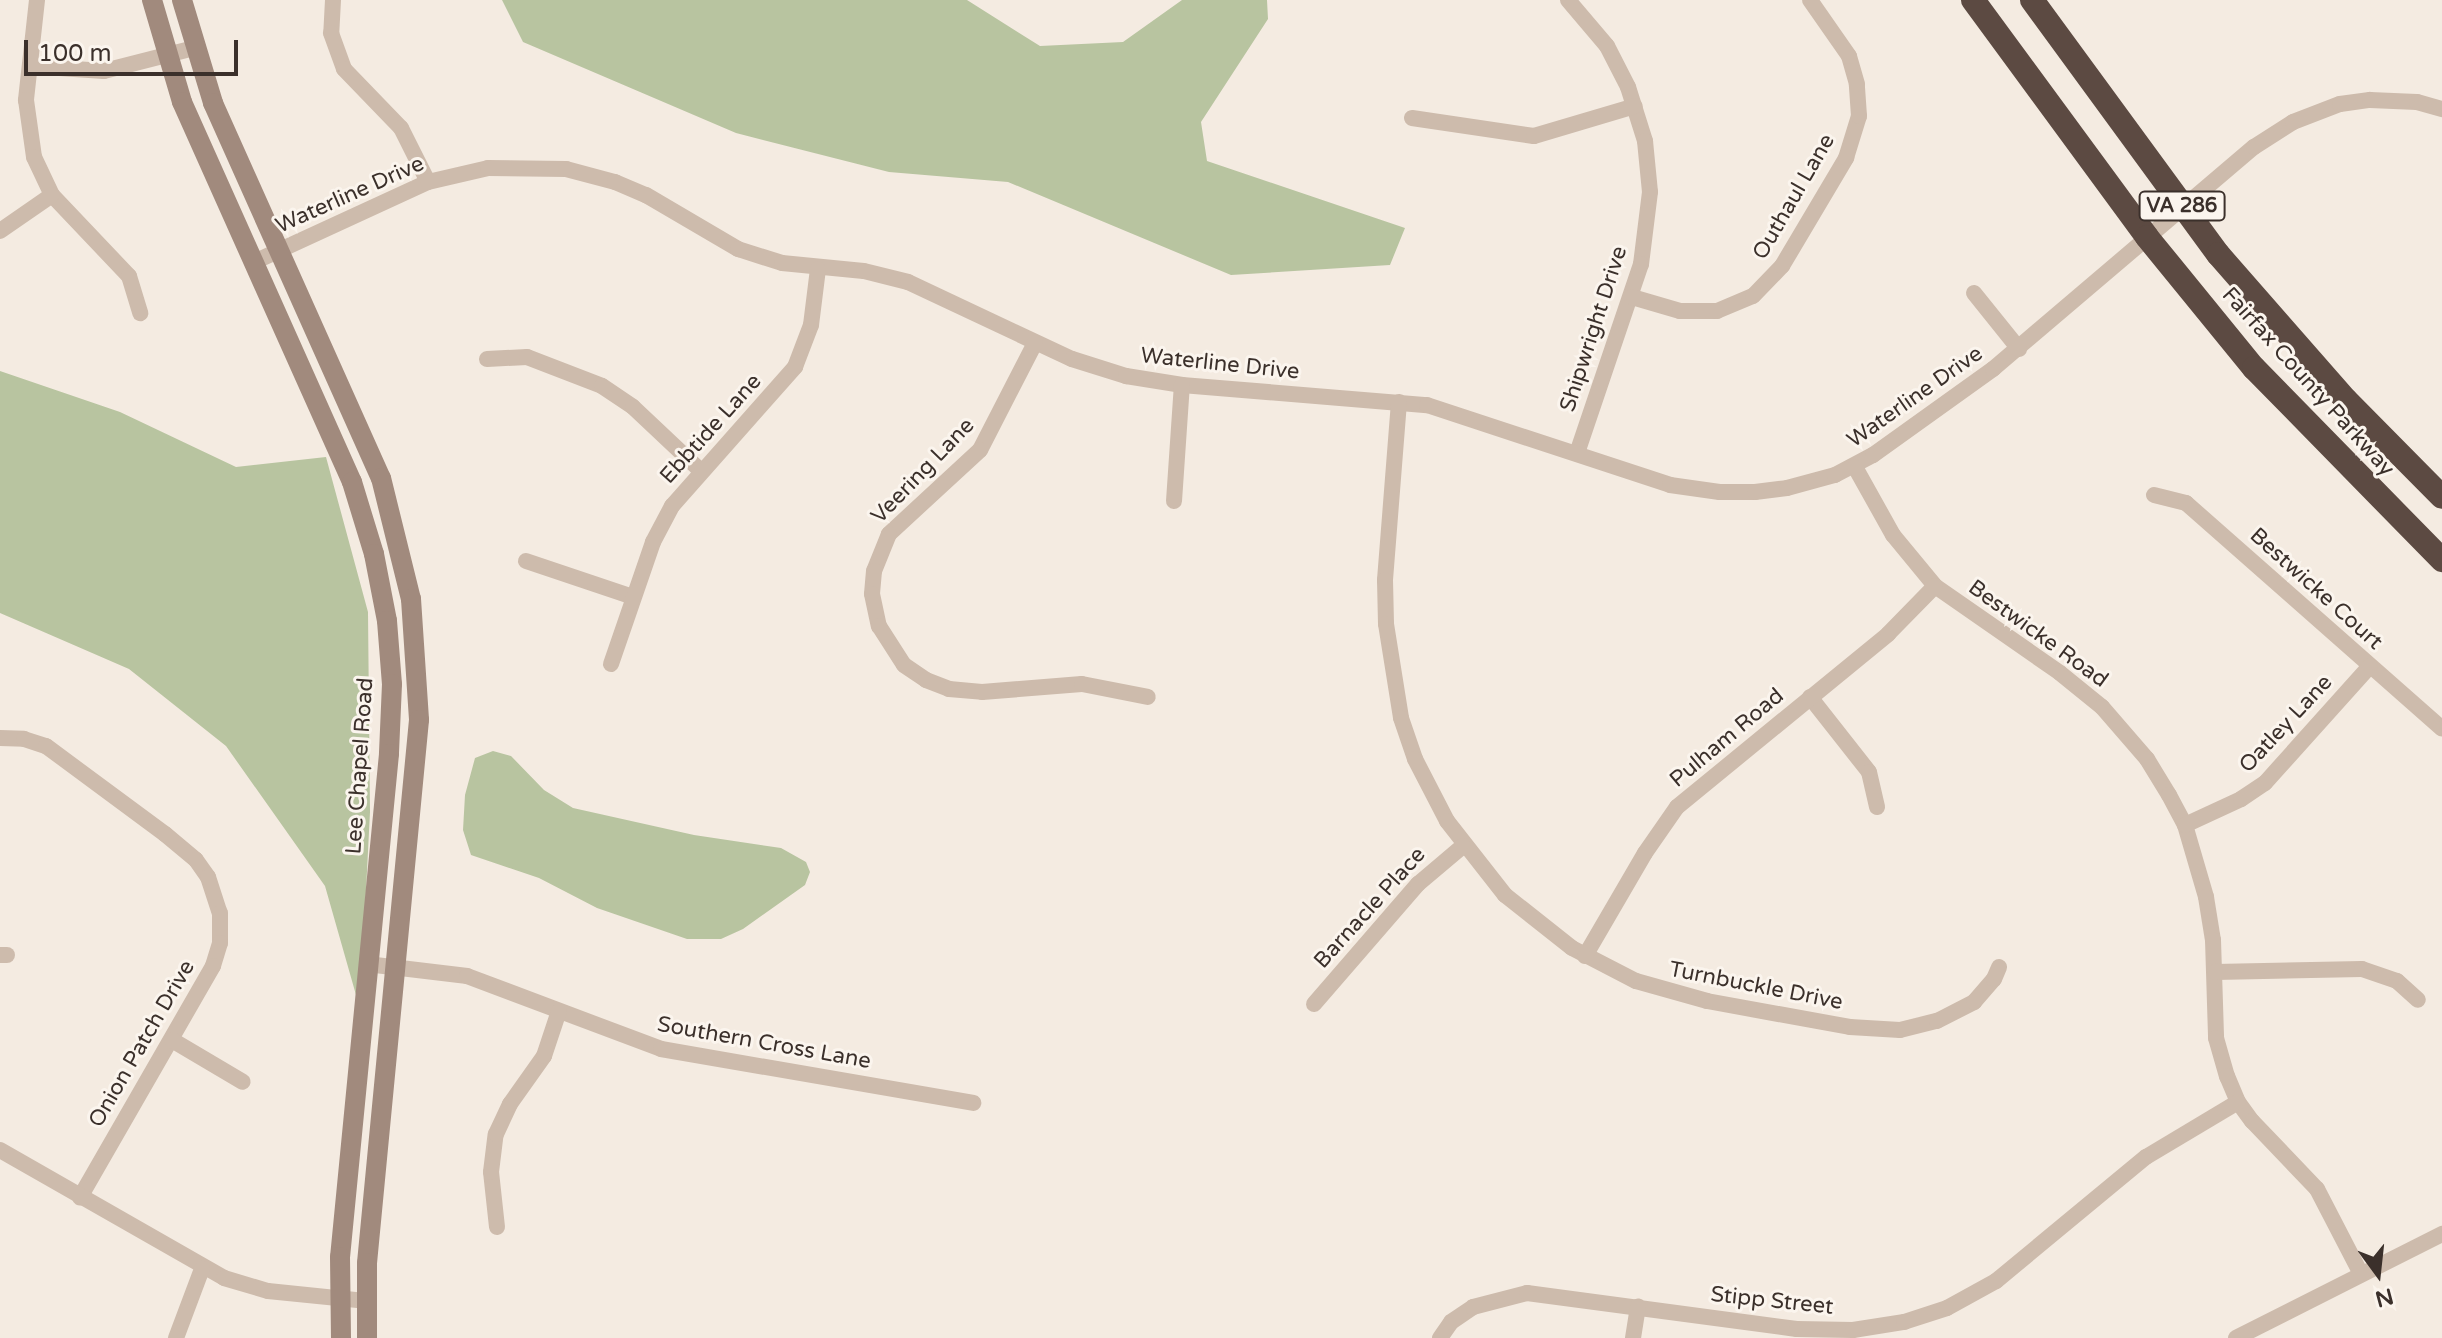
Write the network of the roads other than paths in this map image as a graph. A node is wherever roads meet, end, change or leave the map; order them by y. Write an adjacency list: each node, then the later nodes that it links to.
1 (37, 0): 11 (street)
2 (152, 0): 10 (main road, Lee Chapel Road)
3 (182, 0): 9 (main road)
4 (333, 0): 15 (street)
5 (1568, 0): 12 (street, Shipwright Drive)
6 (1810, 0): 24 (street, Outhaul Lane)
7 (1973, 0): 19 (highway, Fairfax County Parkway / VA 286)
8 (2032, 0): 17 (highway, Fairfax County Parkway / VA 286)
9 (194, 48): 10 (street); 20 (main road)
10 (166, 57): 11 (street); 21 (main road, Lee Chapel Road)
11 (30, 66): 16 (street)
12 (1635, 106): 14 (street); 24 (street, Shipwright Drive)
13 (2442, 109): 17 (street, Waterline Drive)
14 (1412, 118)
15 (428, 182): 20 (street, Waterline Drive); 22 (street, Waterline Drive)
16 (52, 195): 18 (street); 25 (street)
17 (2183, 207): 19 (street, Waterline Drive); 35 (highway, Fairfax County Parkway / VA 286)
18 (0, 231)
19 (2147, 237): 27 (street, Waterline Drive); 37 (highway, Fairfax County Parkway / VA 286)
20 (279, 251): 21 (street, Waterline Drive); 52 (main road)
21 (254, 262): 51 (main road, Lee Chapel Road)
22 (818, 269): 26 (street, Waterline Drive); 33 (street, Ebbtide Lane)
23 (1974, 293): 27 (street)
24 (1632, 297): 31 (street, Shipwright Drive)
25 (140, 313)
26 (1035, 343): 29 (street, Waterline Drive); 43 (street, Veering Lane)
27 (2019, 349): 32 (street, Waterline Drive)
28 (487, 359): 33 (street)
29 (1182, 385): 30 (street, Waterline Drive); 36 (street)
30 (1399, 402): 31 (street, Waterline Drive); 49 (street, Turnbuckle Drive)
31 (1577, 453): 32 (street, Waterline Drive)
32 (1855, 467): 39 (street, Bestwicke Road)
33 (701, 471): 40 (street, Ebbtide Lane)
34 (2154, 495): 42 (street, Bestwicke Court)
35 (2442, 497)
36 (1174, 501)
37 (2442, 560)
38 (526, 561): 40 (street)
39 (1935, 586): 44 (street, Pulham Road); 48 (street, Bestwicke Road)
40 (633, 597): 41 (street, Ebbtide Lane)
41 (611, 664)
42 (2370, 666): 45 (street, Bestwicke Court); 48 (street, Oatley Lane)
43 (1148, 697)
44 (1810, 697): 47 (street); 50 (street, Pulham Road)
45 (2442, 729)
46 (0, 738): 58 (street, Onion Patch Drive)
47 (1877, 807)
48 (2185, 825): 54 (street, Bestwicke Road)
49 (1463, 846): 50 (street, Turnbuckle Drive); 56 (street, Barnacle Place)
50 (1585, 956): 53 (street, Turnbuckle Drive)
51 (367, 964): 52 (street, Southern Cross Lane); 68 (main road, Lee Chapel Road)
52 (395, 967): 57 (street, Southern Cross Lane); 69 (main road)
53 (1999, 967)
54 (2215, 972): 55 (street); 60 (street, Bestwicke Road)
55 (2418, 1000)
56 (1314, 1004)
57 (559, 1011): 61 (street, Southern Cross Lane); 64 (street)
58 (172, 1040): 59 (street); 63 (street, Onion Patch Drive)
59 (243, 1082)
60 (2238, 1102): 67 (street, Bestwicke Road); 70 (street, Stipp Street)
61 (973, 1103)
62 (0, 1150): 63 (street)
63 (80, 1197): 66 (street)
64 (497, 1227)
65 (2442, 1234): 67 (street)
66 (202, 1269): 68 (street); 71 (street)
67 (2360, 1272): 76 (street)
68 (339, 1298): 69 (street); 72 (main road, Lee Chapel Road)
69 (367, 1301): 73 (main road)
70 (1638, 1306): 74 (street, Stipp Street); 75 (street)
71 (176, 1338)
72 (341, 1338)
73 (367, 1338)
74 (1440, 1338)
75 (1633, 1338)
76 (2236, 1338)

